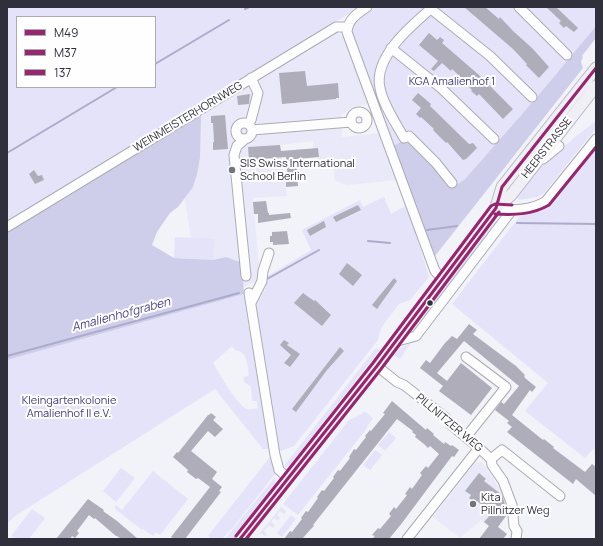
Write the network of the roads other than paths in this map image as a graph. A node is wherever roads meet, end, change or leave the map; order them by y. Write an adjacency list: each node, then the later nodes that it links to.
1 (367, 7): 4 (street)
2 (519, 7): 6 (street)
3 (432, 8): 5 (street); 10 (street)
4 (347, 27): 8 (street, WEINMEISTERHORNWEG); 11 (street)
5 (391, 48): 13 (street); 15 (street)
6 (567, 55)
7 (596, 68): 21 (main road, HEERSTRASSE)
8 (251, 78): 12 (street); 23 (street, WEINMEISTERHORNWEG)
9 (596, 86): 19 (main road, HEERSTRASSE)
10 (532, 98)
11 (379, 118): 12 (street); 17 (street)
12 (250, 127): 14 (street); 14 (street)
13 (404, 138): 17 (street); 20 (street)
14 (245, 139): 25 (street)
15 (494, 139)
16 (596, 139): 22 (street)
17 (389, 146): 26 (street)
18 (558, 146): 19 (street)
19 (532, 167): 21 (main road, HEERSTRASSE)
20 (452, 183)
21 (496, 209): 22 (street); 26 (main road, HEERSTRASSE)
22 (512, 210): 29 (street)
23 (7, 227)
24 (269, 253): 28 (street)
25 (246, 276)
26 (442, 278): 29 (main road, HEERSTRASSE)
27 (249, 293): 28 (street)
28 (251, 303): 35 (street)
29 (394, 342): 31 (main road, HEERSTRASSE)
30 (466, 357): 32 (street)
31 (377, 366): 32 (street, PILLNITZER WEG); 35 (main road, HEERSTRASSE)
32 (466, 437): 33 (street, PILLNITZER WEG)
33 (479, 448): 34 (street, PILLNITZER WEG); 38 (street)
34 (491, 459): 36 (street); 39 (street, PILLNITZER WEG)
35 (288, 478): 37 (main road, HEERSTRASSE)
36 (560, 496)
37 (240, 539)
38 (407, 539)
39 (516, 539)

